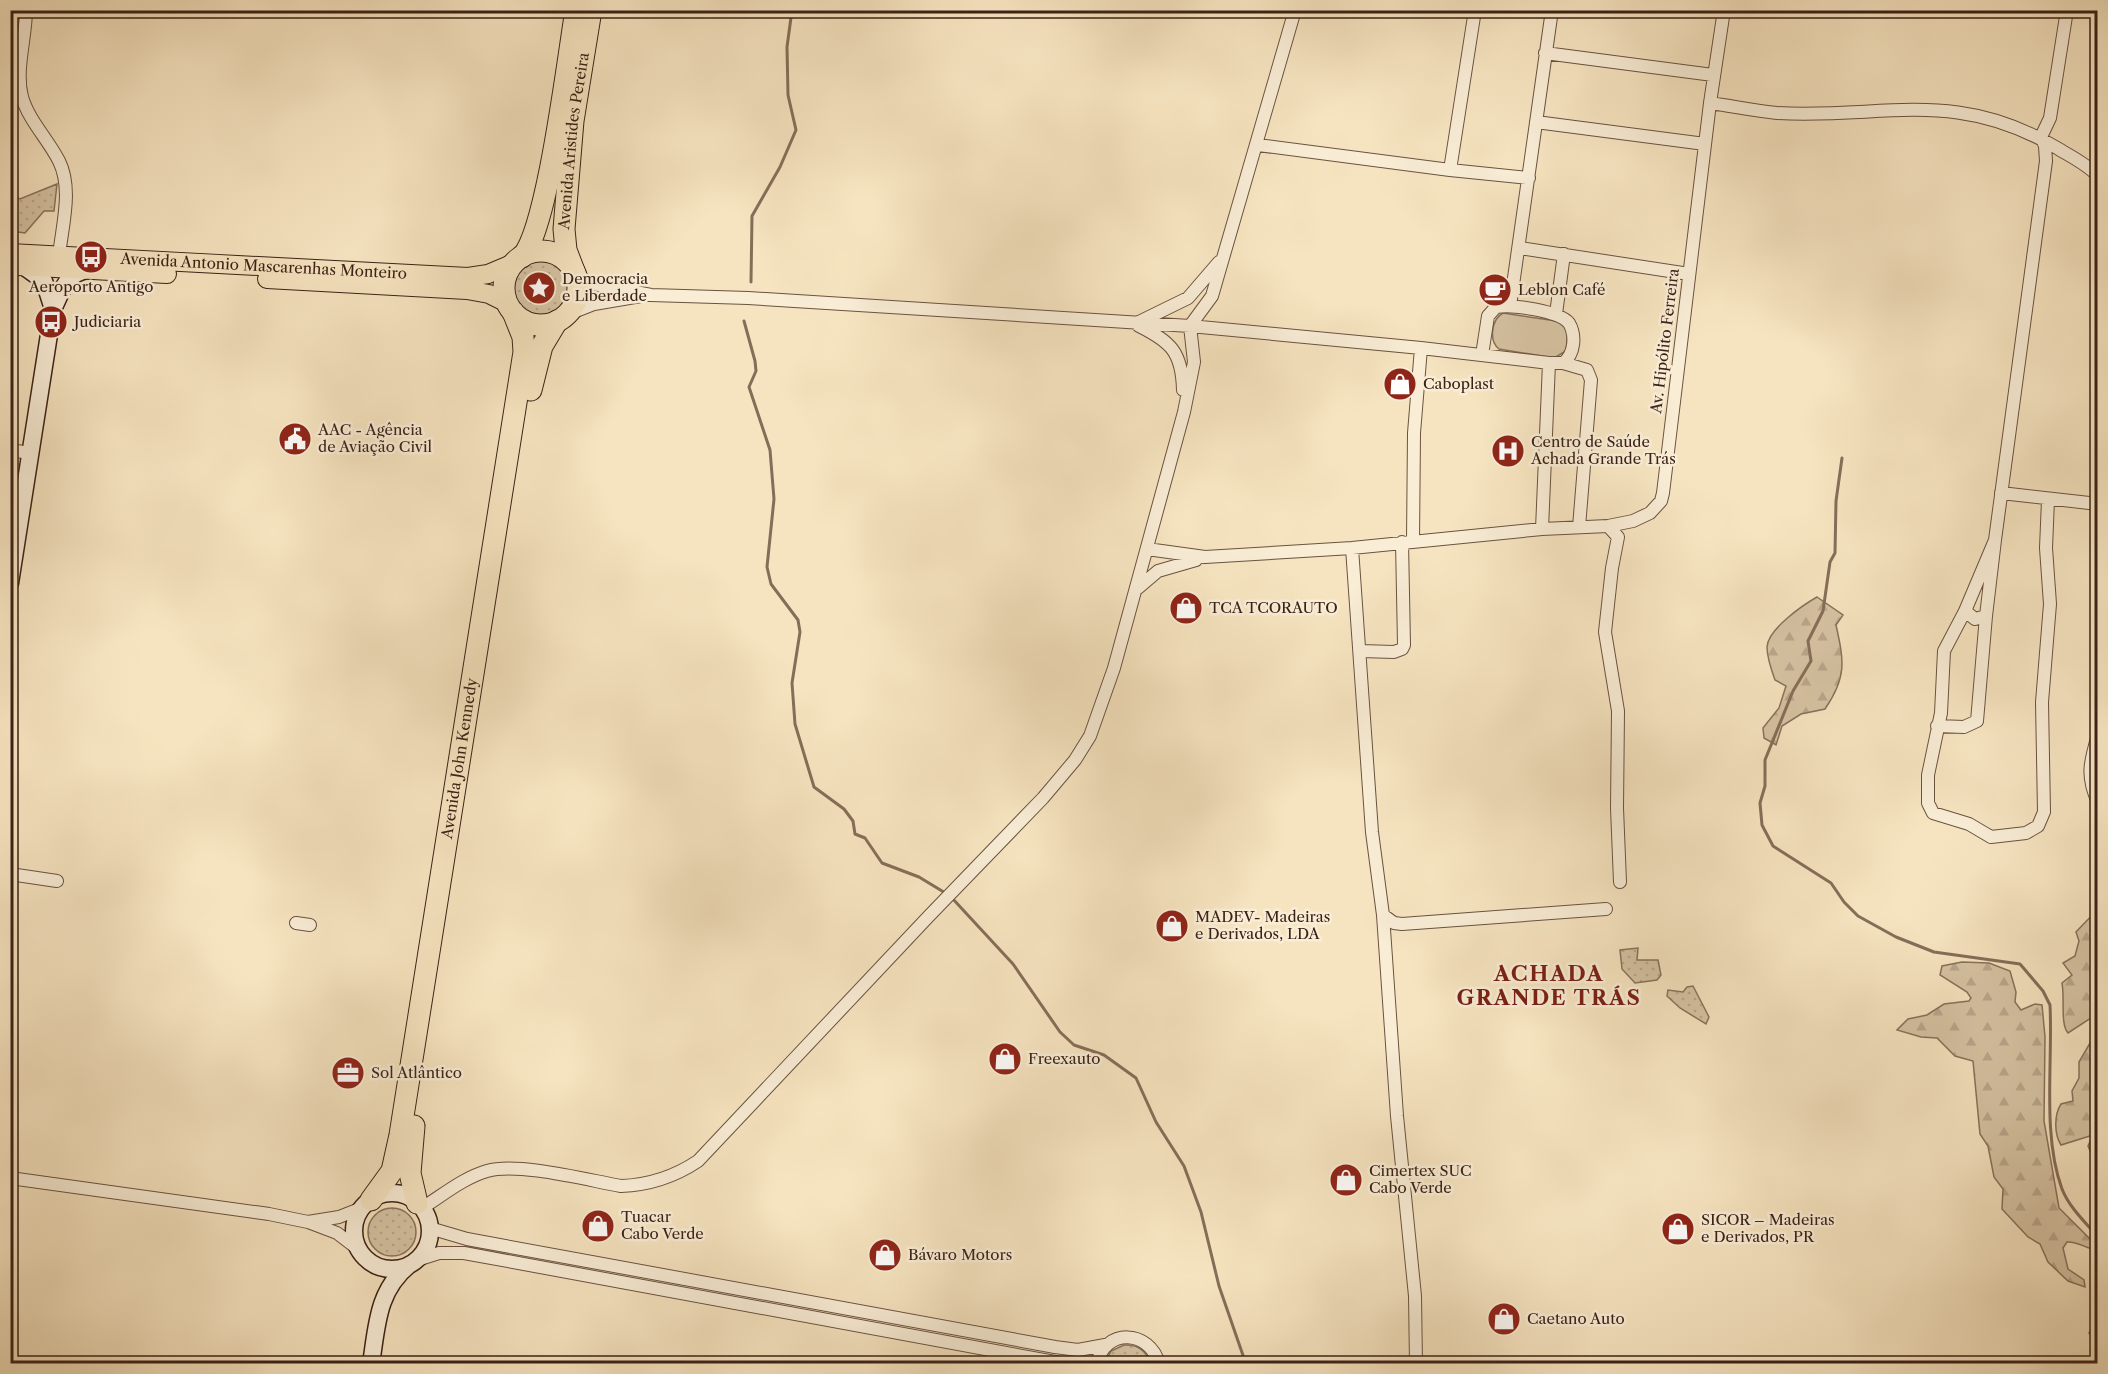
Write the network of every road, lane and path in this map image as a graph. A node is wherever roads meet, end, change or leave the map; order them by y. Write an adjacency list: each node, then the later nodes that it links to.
1 (26, 10): 22 (street)
2 (576, 10): 23 (highway, Avenida Aristides Pereira)
3 (591, 10): 26 (highway, Avenida Aristides Pereira)
4 (1295, 10): 15 (street)
5 (1475, 10): 16 (street)
6 (1552, 10): 9 (street)
7 (1724, 10): 10 (street, Av. Hipólito Ferreira)
8 (2067, 10): 13 (street)
9 (1545, 53): 10 (street); 12 (street)
10 (1713, 75): 11 (street, Av. Hipólito Ferreira)
11 (1710, 103): 13 (street); 14 (street, Av. Hipólito Ferreira)
12 (1536, 122): 14 (street); 18 (street)
13 (2041, 137): 17 (street); 43 (street)
14 (1705, 144): 27 (street, Av. Hipólito Ferreira)
15 (1258, 145): 16 (street); 20 (street)
16 (1450, 170): 18 (street)
17 (2097, 173)
18 (1529, 178): 19 (street)
19 (1520, 248): 21 (street); 29 (street)
20 (1227, 250): 34 (street); 35 (street)
21 (1564, 254): 27 (street); 32 (street)
22 (59, 256): 23 (main road, Avenida Antonio Mascarenhas Monteiro); 24 (main road, Avenida Antonio Mascarenhas Monteiro)
23 (518, 260): 26 (highway); 30 (highway)
24 (15, 262): 25 (main road, Avenida Antonio Mascarenhas Monteiro); 31 (main road)
25 (87, 270): 30 (main road, Avenida Antonio Mascarenhas Monteiro); 31 (main road)
26 (574, 271): 28 (street); 33 (highway)
27 (1689, 274): 46 (street, Av. Hipólito Ferreira)
28 (651, 295): 33 (street); 34 (street)
29 (1510, 306): 32 (street); 37 (street)
30 (510, 307): 33 (highway); 70 (highway, Avenida John Kennedy)
31 (53, 309): 42 (main road)
32 (1556, 314): 39 (street)
33 (562, 318): 71 (highway, Avenida John Kennedy)
34 (1135, 324): 35 (street); 40 (street)
35 (1190, 326): 36 (street); 40 (street)
36 (1421, 348): 37 (street); 50 (street)
37 (1482, 355): 38 (street)
38 (1549, 363): 39 (street); 48 (street)
39 (1563, 363): 47 (street)
40 (1184, 412): 52 (street)
41 (10, 450): 42 (street)
42 (30, 453): 54 (main road)
43 (2001, 493): 44 (street); 49 (street)
44 (2048, 500): 45 (street); 59 (street)
45 (2097, 504)
46 (1608, 526): 47 (street, Av. Hipólito Ferreira); 64 (street)
47 (1579, 527): 48 (street, Av. Hipólito Ferreira)
48 (1542, 529): 50 (street, Av. Hipólito Ferreira)
49 (1995, 540): 56 (street); 57 (street)
50 (1408, 541): 51 (street, Av. Hipólito Ferreira); 58 (street)
51 (1352, 548): 53 (street, Av. Hipólito Ferreira); 58 (street)
52 (1147, 549): 53 (street); 55 (street)
53 (1205, 557): 55 (street)
54 (10, 583)
55 (1133, 597): 71 (street)
56 (1965, 611): 57 (street); 59 (street)
57 (1986, 616): 59 (street)
58 (1361, 651): 66 (street)
59 (1937, 726)
60 (2097, 735): 61 (street)
61 (2097, 802)
62 (10, 874): 63 (street)
63 (57, 881)
64 (1620, 882)
65 (1606, 909): 66 (street)
66 (1383, 915): 82 (street)
67 (296, 923): 68 (street)
68 (310, 925)
69 (10, 1178): 72 (street)
70 (366, 1204): 71 (main road); 72 (street); 73 (main road)
71 (422, 1209): 75 (main road); 77 (street)
72 (308, 1222): 73 (street)
73 (358, 1249): 74 (main road)
74 (370, 1263): 75 (main road); 76 (main road)
75 (413, 1263): 76 (main road); 79 (street)
76 (383, 1297): 78 (main road)
77 (1105, 1346): 80 (street); 81 (street)
78 (371, 1364)
79 (1066, 1364)
80 (1097, 1364)
81 (1159, 1364)
82 (1416, 1364)

